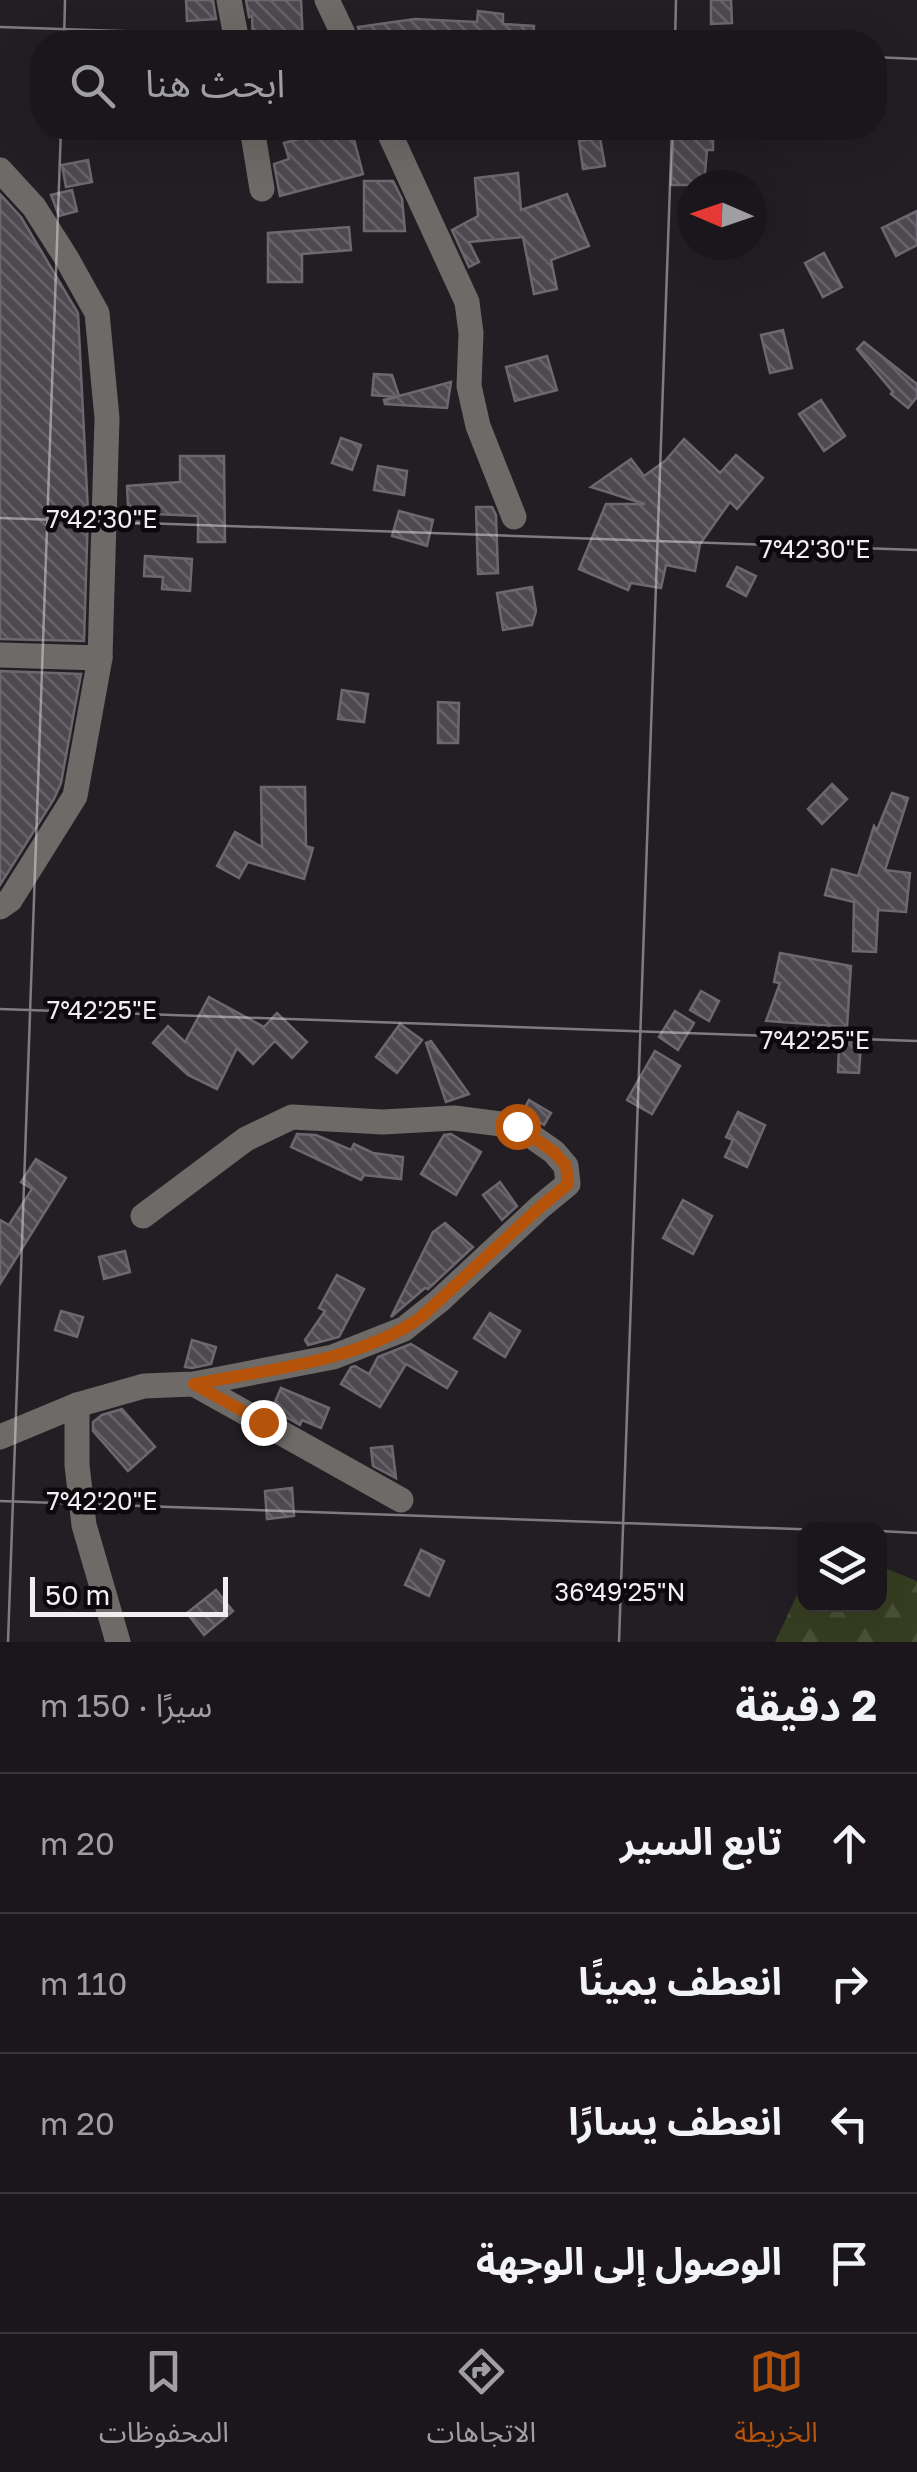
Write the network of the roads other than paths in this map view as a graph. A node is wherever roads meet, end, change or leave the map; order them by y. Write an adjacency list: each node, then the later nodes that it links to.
1 (229, 0): 3 (street)
2 (326, 0): 4 (street)
3 (234, 30)
4 (341, 30)
5 (254, 140): 8 (street)
6 (392, 140): 9 (street)
7 (0, 170): 11 (street)
8 (262, 188)
9 (514, 517)
10 (0, 654): 11 (street)
11 (100, 658): 12 (street)
12 (0, 907)
13 (142, 1216): 14 (street)
14 (194, 1384): 15 (street); 17 (street)
15 (78, 1405): 16 (street); 18 (street)
16 (0, 1437)
17 (401, 1500)
18 (118, 1642)

